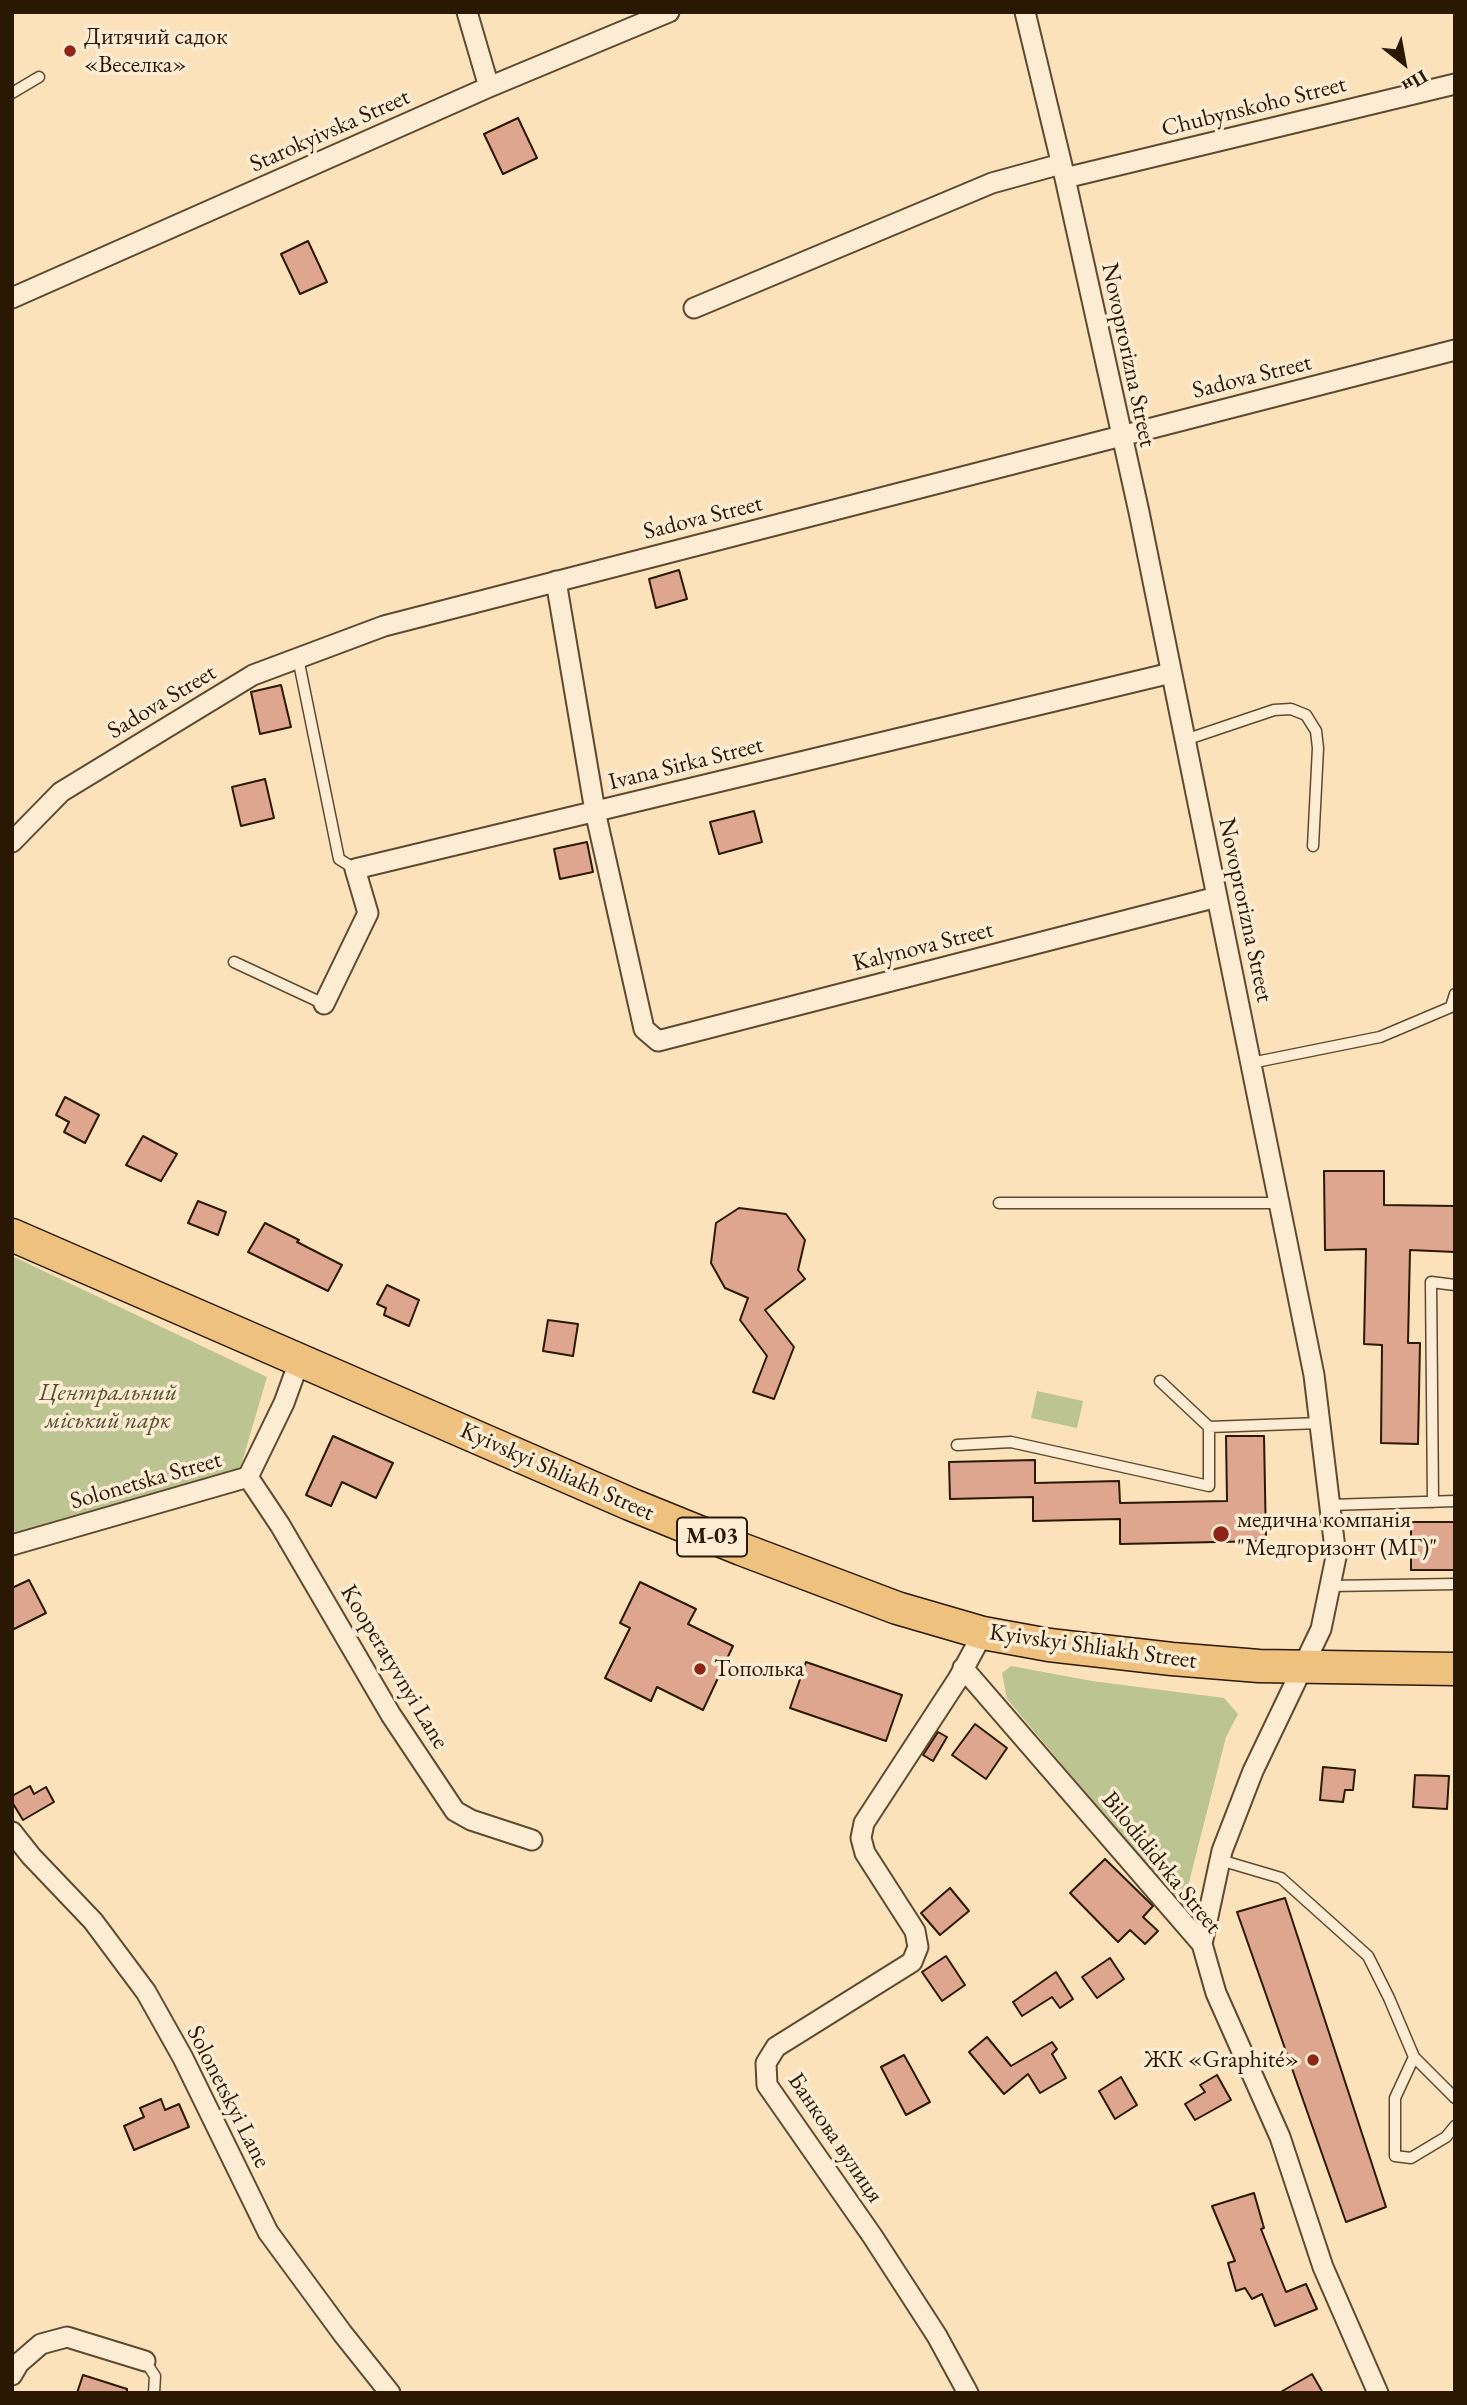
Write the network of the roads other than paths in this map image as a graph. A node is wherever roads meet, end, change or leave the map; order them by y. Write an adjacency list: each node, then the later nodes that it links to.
1 (467, 12): 6 (street)
2 (669, 12): 6 (street, Starokyivska Street)
3 (1025, 12): 8 (street, Novoprorizna Street)
4 (38, 77): 7 (lane)
5 (1455, 84): 8 (street, Chubynskoho Street)
6 (489, 87): 9 (street, Starokyivska Street)
7 (12, 93)
8 (1063, 171): 10 (street); 12 (street, Novoprorizna Street)
9 (12, 298)
10 (695, 307)
11 (1455, 350): 12 (street, Sadova Street)
12 (1121, 436): 13 (street, Sadova Street); 15 (street, Novoprorizna Street)
13 (556, 581): 14 (street, Sadova Street); 17 (street)
14 (298, 658): 18 (street, Sadova Street); 20 (lane)
15 (1171, 673): 16 (street, Novoprorizna Street); 17 (street, Ivana Sirka Street)
16 (1185, 740): 19 (lane); 21 (street, Novoprorizna Street)
17 (595, 811): 20 (street, Ivana Sirka Street); 21 (street, Kalynova Street)
18 (12, 842)
19 (1313, 846)
20 (355, 869): 24 (street)
21 (1217, 897): 25 (street, Novoprorizna Street)
22 (234, 962): 24 (lane)
23 (1455, 994): 25 (lane)
24 (324, 1004)
25 (1251, 1063): 27 (street, Novoprorizna Street)
26 (999, 1203): 27 (lane)
27 (1279, 1203): 32 (street, Novoprorizna Street)
28 (12, 1235): 30 (highway, Kyivskyi Shliakh Street / М-03)
29 (1455, 1285): 37 (lane)
30 (309, 1363): 35 (street, Solonetska Street); 42 (highway, Kyivskyi Shliakh Street / М-03)
31 (1160, 1381): 33 (lane)
32 (1320, 1423): 33 (lane); 38 (street, Novoprorizna Street)
33 (1209, 1427): 34 (lane)
34 (957, 1445)
35 (248, 1477): 39 (street, Solonetska Street); 47 (street, Kooperatyvnyi Lane)
36 (1455, 1501): 37 (lane)
37 (1433, 1502): 38 (lane)
38 (1330, 1505): 41 (street, Novoprorizna Street)
39 (12, 1545)
40 (1455, 1584): 41 (lane)
41 (1330, 1586): 43 (street, Novoprorizna Street)
42 (983, 1633): 43 (highway, Kyivskyi Shliakh Street / М-03); 44 (street, Банкова вулиця)
43 (1303, 1667): 45 (highway, Kyivskyi Shliakh Street / М-03); 48 (street, Novoprorizna Street)
44 (964, 1668): 49 (street, Bilodididvka Street); 57 (street, Банкова вулиця)
45 (1455, 1668)
46 (12, 1832): 56 (street, Solonetskyi Lane)
47 (532, 1840)
48 (1220, 1860): 49 (street, Novoprorizna Street); 50 (lane)
49 (1202, 1944): 58 (street, Bilodididvka Street)
50 (1414, 2057): 51 (lane); 52 (lane)
51 (1455, 2098)
52 (1455, 2126)
53 (145, 2361): 54 (street); 55 (lane)
54 (12, 2375)
55 (154, 2393)
56 (390, 2393)
57 (968, 2393)
58 (1378, 2393)

